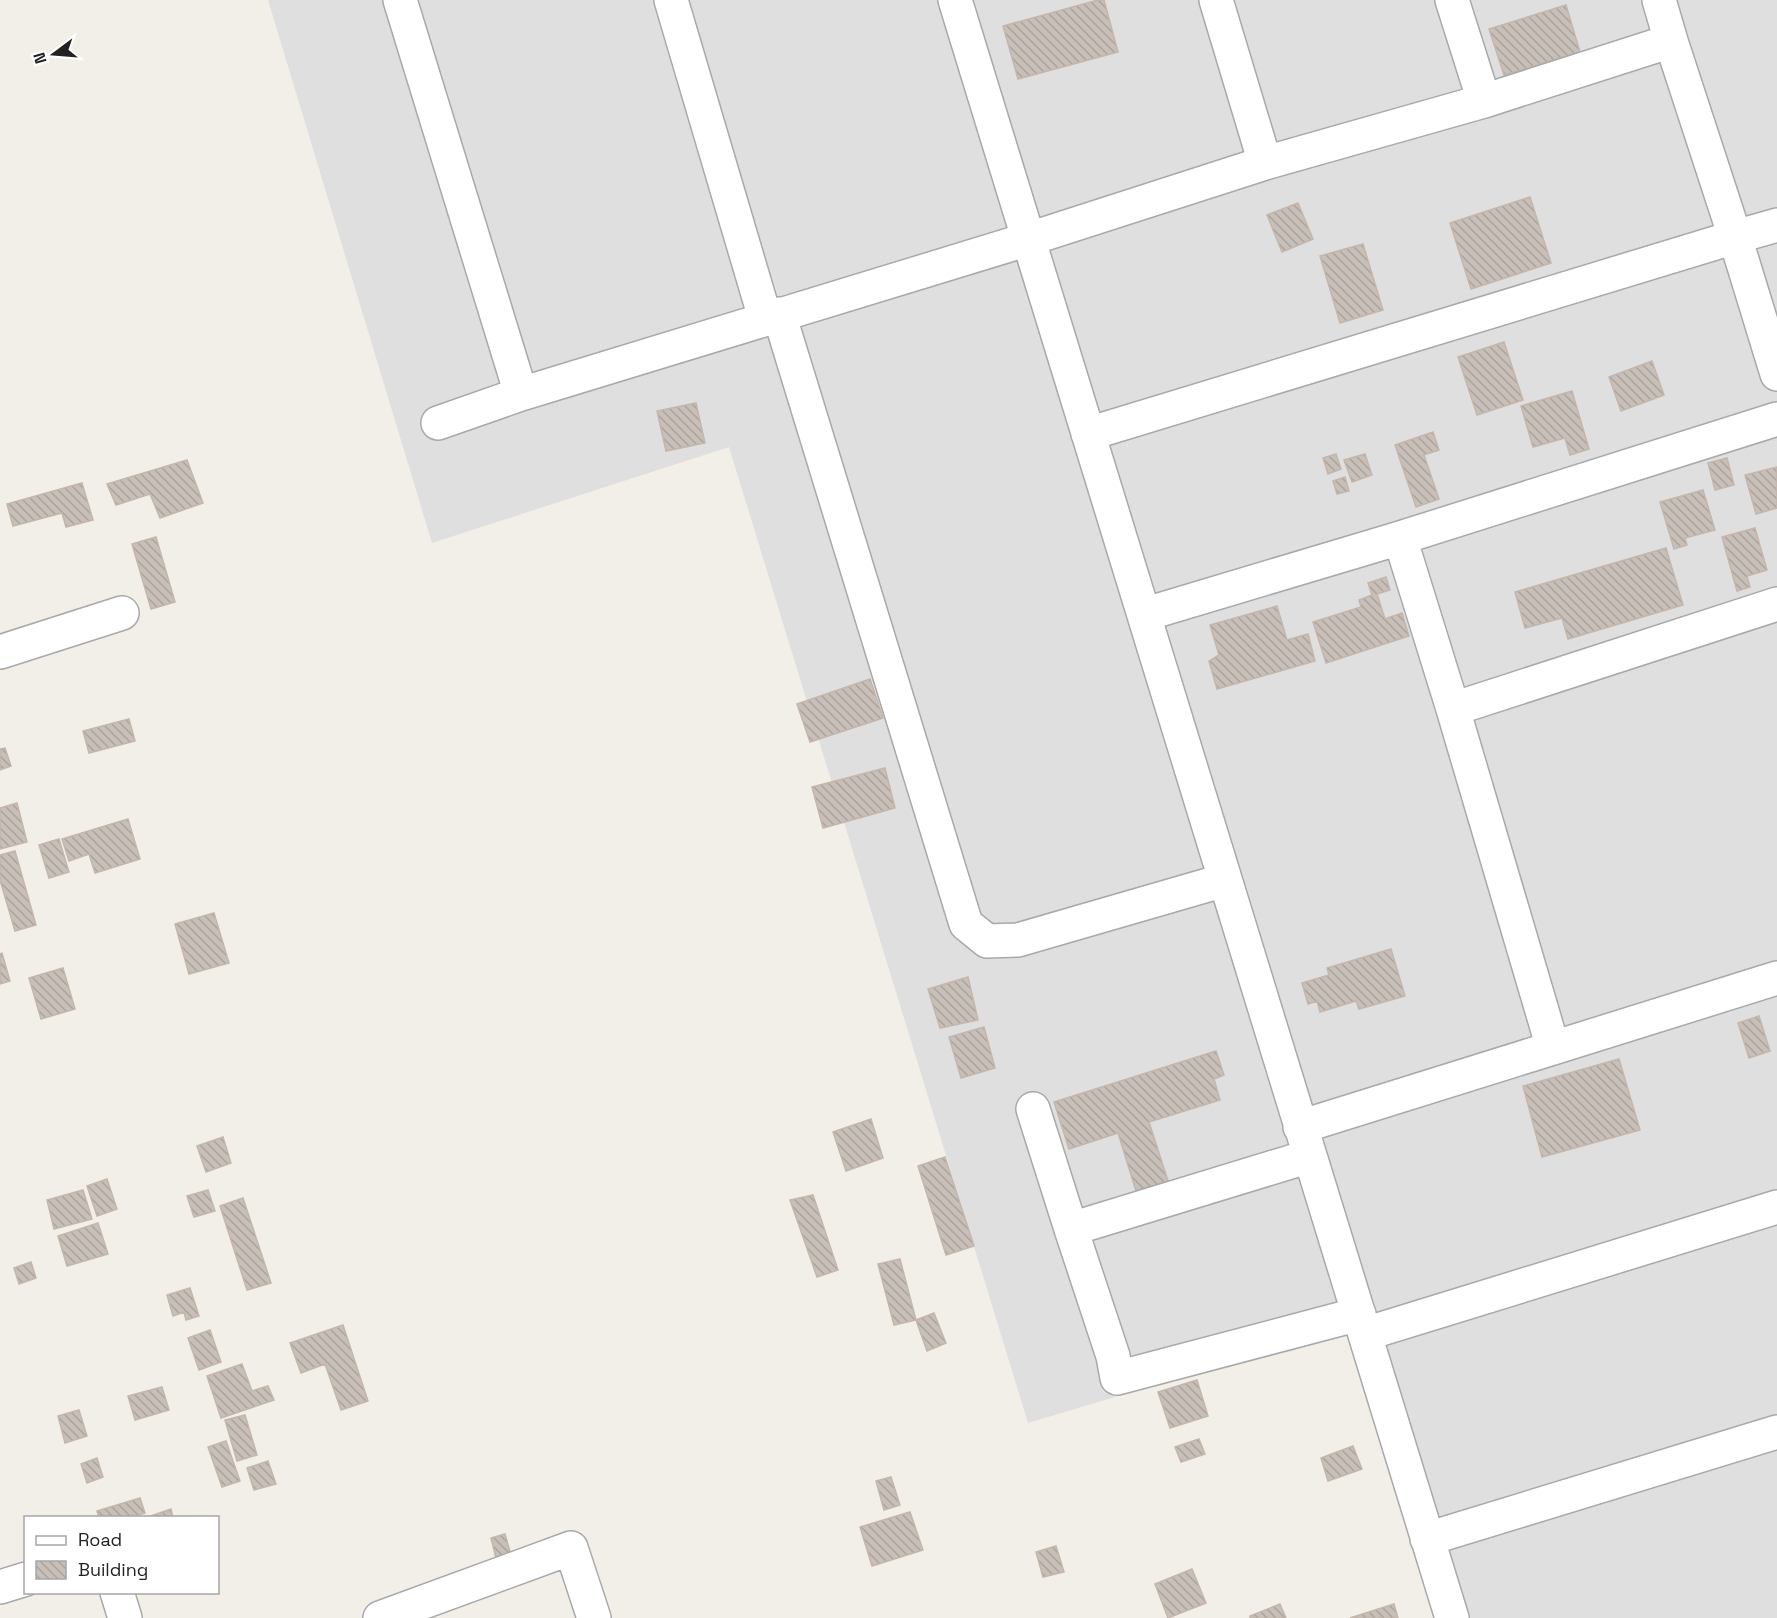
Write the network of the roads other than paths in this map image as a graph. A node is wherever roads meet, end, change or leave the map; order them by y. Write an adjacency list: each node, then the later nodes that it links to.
1 (400, 0): 15 (street)
2 (671, 0): 13 (street)
3 (955, 0): 12 (street)
4 (1216, 0): 9 (street)
5 (1452, 0): 8 (street)
6 (1659, 0): 7 (street)
7 (1671, 41): 8 (street); 11 (street)
8 (1484, 101): 9 (street)
9 (1265, 163): 12 (street)
10 (1777, 225): 11 (street)
11 (1735, 237): 14 (street); 18 (street)
12 (1029, 239): 13 (street); 18 (street)
13 (772, 316): 15 (street); 25 (street)
14 (1777, 374)
15 (521, 394): 17 (street)
16 (1777, 419): 19 (street)
17 (438, 423)
18 (1088, 434): 22 (street)
19 (1400, 538): 22 (street); 24 (street)
20 (1777, 604): 24 (street)
21 (122, 613): 23 (street)
22 (1146, 614): 25 (street)
23 (0, 652)
24 (1453, 709): 27 (street)
25 (1225, 880): 29 (street)
26 (1777, 978): 27 (street)
27 (1553, 1048): 29 (street)
28 (1033, 1109): 31 (street)
29 (1305, 1141): 31 (street); 32 (street)
30 (1777, 1207): 32 (street)
31 (1071, 1229): 32 (street)
32 (1362, 1324): 34 (street)
33 (1777, 1432): 34 (street)
34 (1427, 1539): 41 (street)
35 (24, 1581): 36 (street)
36 (0, 1587)
37 (117, 1594): 38 (street)
38 (125, 1618)
39 (380, 1618): 40 (street)
40 (594, 1618)
41 (1452, 1618)

